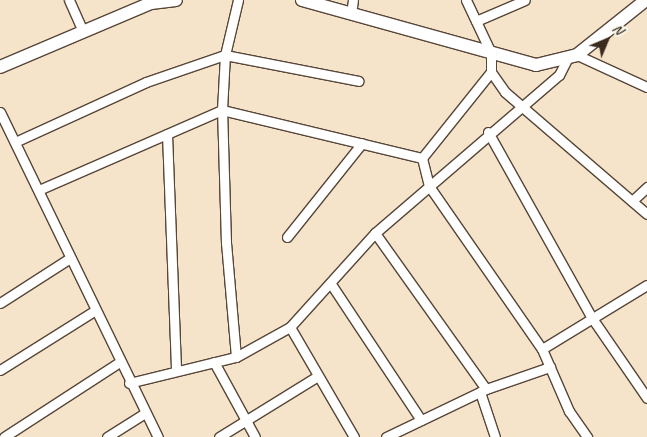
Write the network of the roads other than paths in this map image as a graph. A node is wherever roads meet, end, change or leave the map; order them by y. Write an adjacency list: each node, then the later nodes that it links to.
1 (69, 0): 11 (street)
2 (176, 0): 11 (main road)
3 (238, 0): 13 (street)
4 (302, 0): 9 (main road)
5 (353, 0): 9 (street)
6 (466, 0): 10 (street)
7 (525, 0): 10 (street)
8 (646, 0): 14 (main road)
9 (351, 14): 12 (main road)
10 (476, 20): 12 (street)
11 (83, 32): 15 (main road)
12 (491, 53): 14 (main road); 16 (street)
13 (225, 55): 17 (street); 20 (street); 24 (street)
14 (571, 58): 18 (street); 19 (street)
15 (0, 67)
16 (490, 72): 19 (street); 26 (street)
17 (359, 81)
18 (646, 85)
19 (520, 105): 22 (street); 30 (street)
20 (222, 110): 23 (street); 25 (street); 42 (street)
21 (0, 112): 24 (street)
22 (488, 132): 27 (street); 39 (street)
23 (167, 134): 29 (street); 47 (street)
24 (15, 142): 29 (street)
25 (362, 143): 26 (street); 33 (street)
26 (422, 158): 27 (street)
27 (429, 186): 32 (street); 41 (street)
28 (647, 186): 30 (street)
29 (41, 189): 34 (street)
30 (632, 201): 31 (street)
31 (647, 214)
32 (375, 233): 35 (street); 50 (street)
33 (287, 237)
34 (70, 258): 37 (street); 38 (street)
35 (331, 284): 40 (street); 54 (street)
36 (647, 286): 39 (street)
37 (0, 303)
38 (94, 310): 44 (street); 46 (street)
39 (592, 318): 41 (street); 51 (street)
40 (290, 327): 42 (street); 48 (street)
41 (542, 349): 45 (street)
42 (236, 357): 43 (street)
43 (214, 362): 47 (street); 53 (street)
44 (118, 364): 49 (street); 55 (street)
45 (550, 367): 50 (street); 63 (street)
46 (0, 370)
47 (176, 371): 49 (street)
48 (316, 377): 53 (street); 60 (street)
49 (129, 383): 52 (street)
50 (483, 391): 54 (street); 62 (street)
51 (647, 398)
52 (144, 412): 56 (street); 57 (street)
53 (246, 420): 58 (street); 59 (street)
54 (421, 420): 61 (street)
55 (4, 437)
56 (106, 437)
57 (158, 437)
58 (219, 437)
59 (255, 437)
60 (354, 437)
61 (386, 437)
62 (495, 437)
63 (588, 437)

